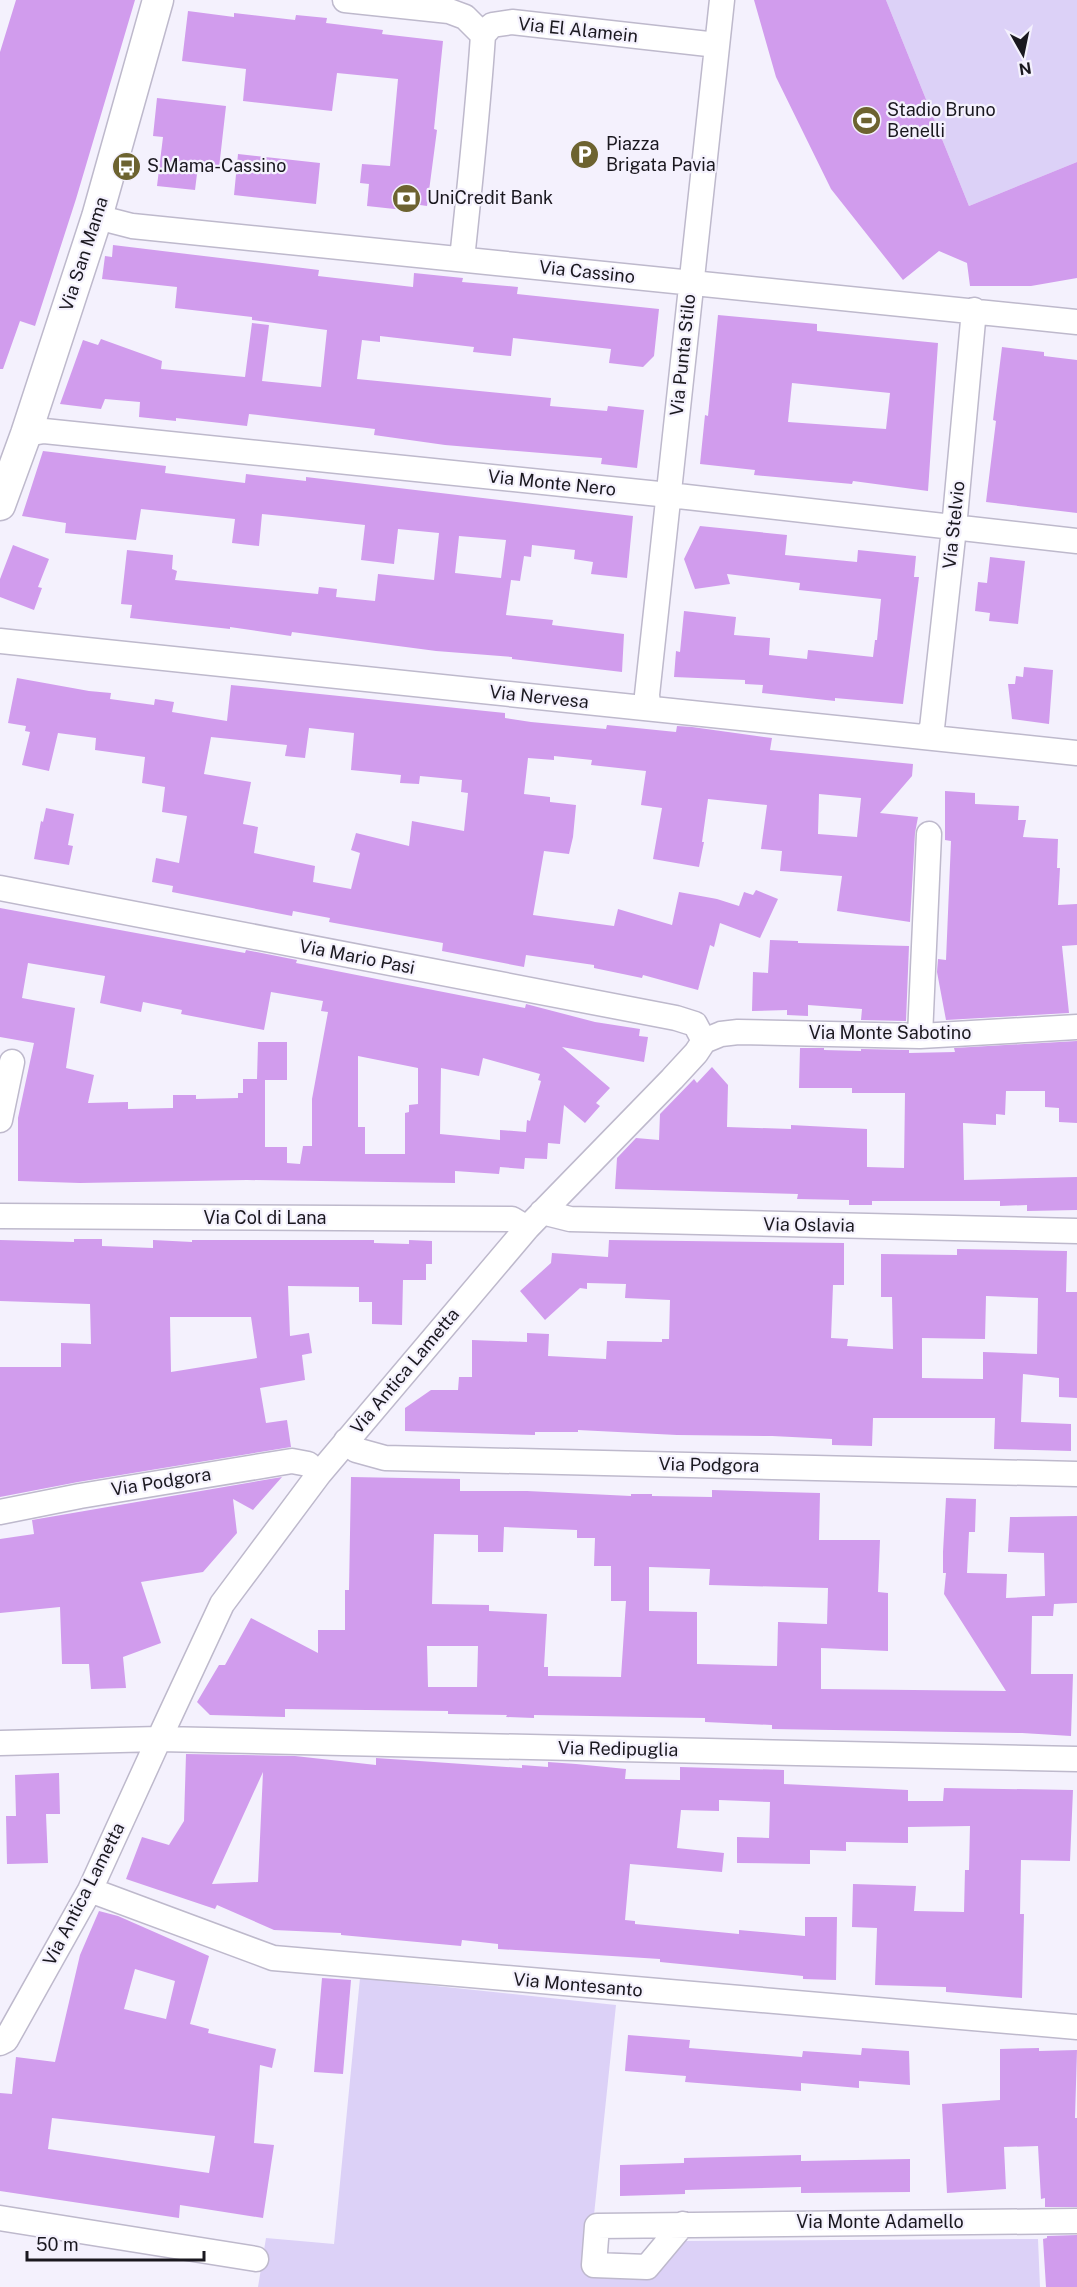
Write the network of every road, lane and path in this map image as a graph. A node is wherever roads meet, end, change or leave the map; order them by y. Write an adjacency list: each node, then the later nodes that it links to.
1 (158, 0): 6 (street, Via San Mama)
2 (345, 0): 4 (street)
3 (722, 0): 5 (street, Via Punta Stilo)
4 (483, 35): 5 (street, Via El Alamein); 7 (street)
5 (717, 45): 8 (street, Via Punta Stilo)
6 (97, 218): 7 (street, Via Cassino); 11 (street, Via San Mama)
7 (462, 259): 8 (street, Via Cassino)
8 (690, 283): 9 (street, Via Cassino); 12 (street, Via Punta Stilo)
9 (974, 310): 10 (street, Via Cassino); 14 (street, Via Stelvio)
10 (1077, 322)
11 (26, 434): 12 (street, Via Monte Nero); 13 (street, Via San Mama)
12 (669, 495): 14 (street, Via Monte Nero); 17 (street, Via Punta Stilo)
13 (0, 505)
14 (954, 528): 15 (street, Via Monte Nero); 18 (street, Via Stelvio)
15 (1077, 541)
16 (0, 641): 17 (street, Via Nervesa)
17 (654, 708): 18 (street, Via Nervesa)
18 (925, 737): 19 (street, Via Nervesa)
19 (1077, 753)
20 (929, 834): 23 (street)
21 (0, 888): 24 (street, Via Mario Pasi)
22 (1077, 1027): 23 (street, Via Monte Sabotino)
23 (920, 1036): 24 (street, Via Monte Sabotino)
24 (704, 1041): 28 (street, Via Antica Lametta)
25 (12, 1062): 26 (street)
26 (0, 1120)
27 (0, 1216): 28 (street, Via Col di Lana)
28 (534, 1220): 29 (street, Via Oslavia); 30 (street, Via Antica Lametta)
29 (1077, 1231)
30 (346, 1441): 31 (street, Via Antica Lametta); 32 (street, Via Podgora)
31 (319, 1474): 33 (street, Via Podgora); 34 (street, Via Antica Lametta)
32 (1077, 1474)
33 (0, 1512)
34 (159, 1739): 35 (street); 36 (street, Via Redipuglia); 37 (street, Via Antica Lametta)
35 (0, 1743)
36 (1077, 1759)
37 (90, 1890): 38 (street, Via Montesanto); 39 (street, Via Antica Lametta)
38 (1077, 2028)
39 (0, 2043)
40 (0, 2218): 43 (street)
41 (1077, 2220): 42 (street, Via Monte Adamello)
42 (683, 2224)
43 (256, 2259)

